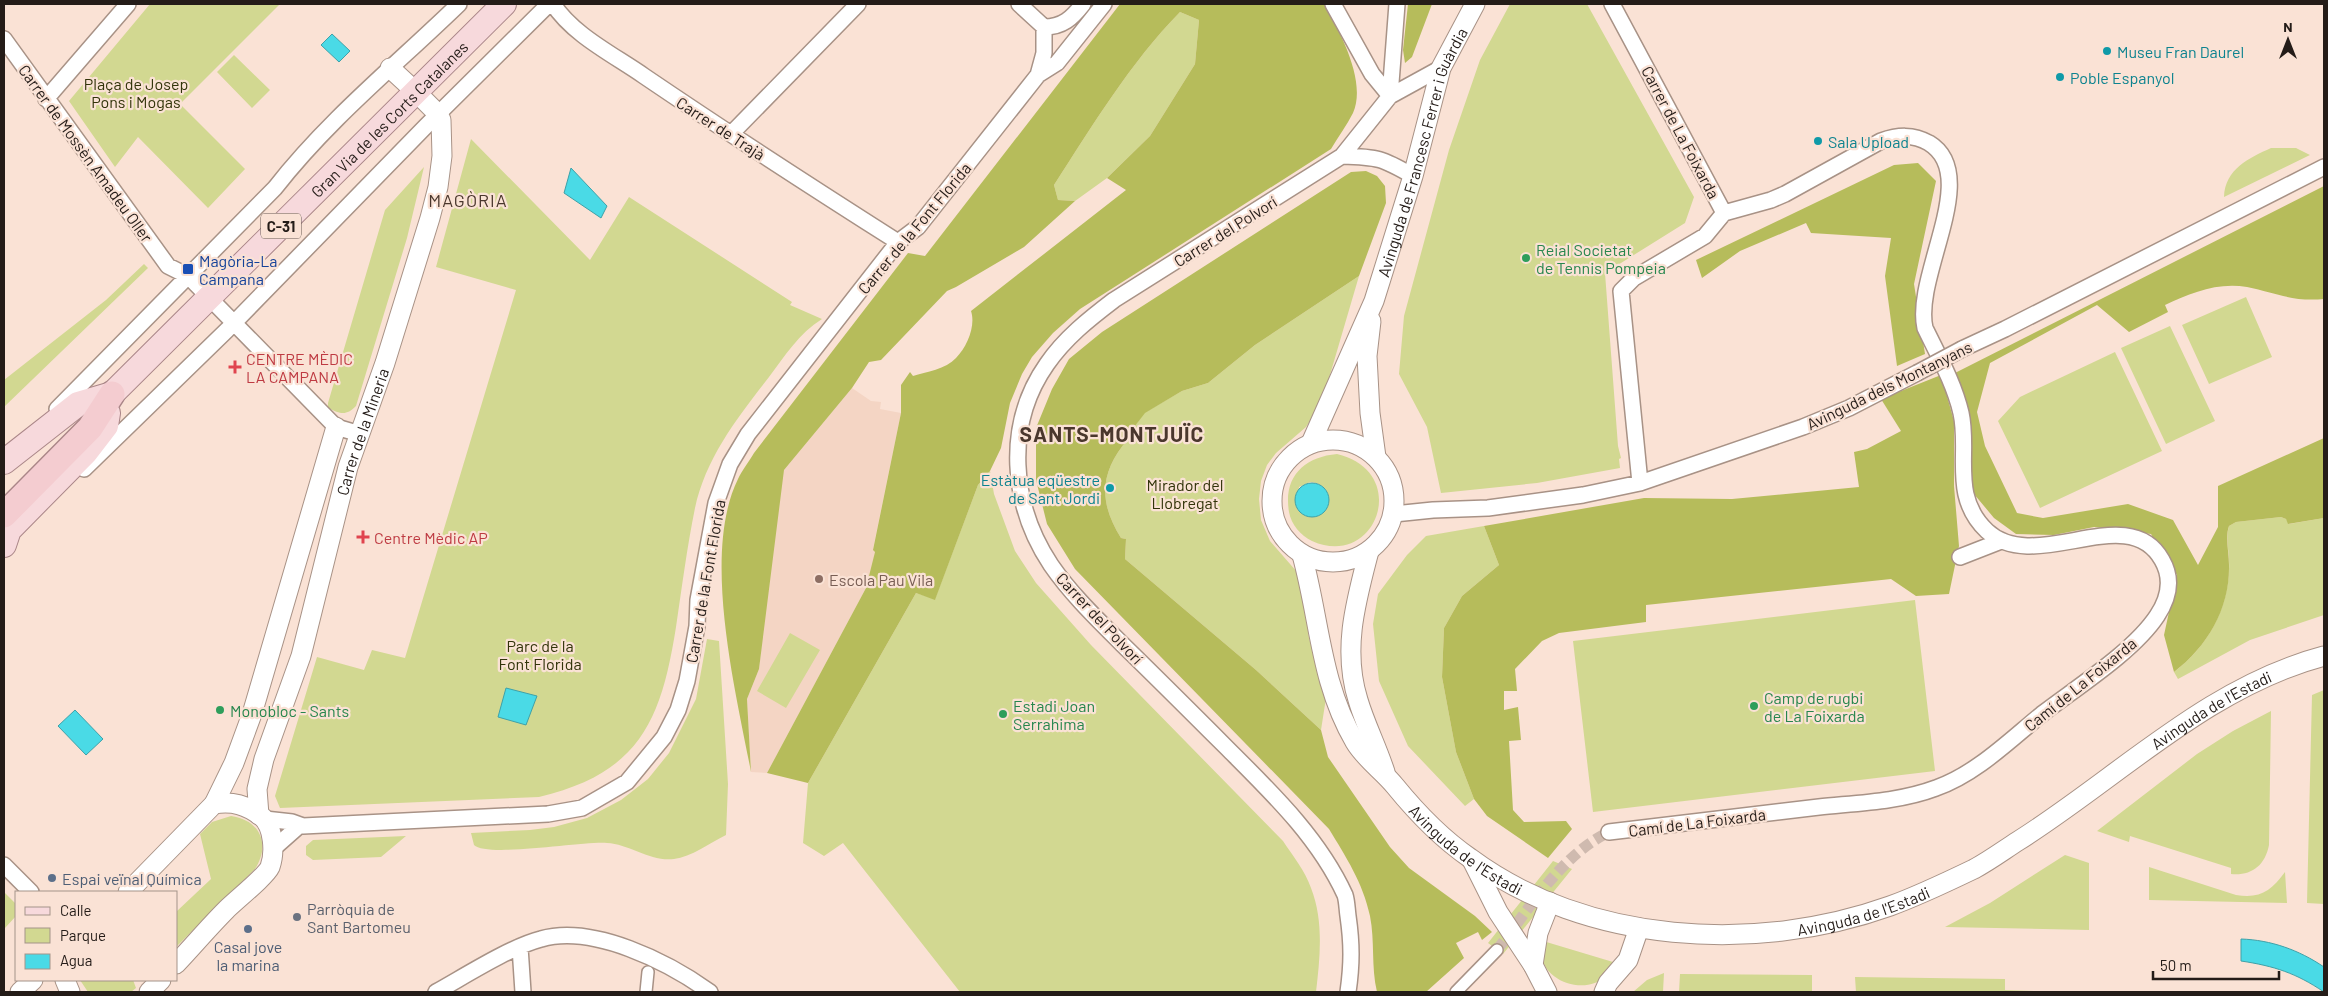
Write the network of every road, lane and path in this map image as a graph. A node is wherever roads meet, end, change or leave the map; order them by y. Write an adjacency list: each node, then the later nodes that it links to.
1 (128, 4): 20 (street)
2 (459, 4): 15 (street)
3 (504, 4): 18 (main road, Gran Via de les Corts Catalanes / C-31)
4 (551, 4): 21 (street); 22 (street, Carrer de Trajà)
5 (858, 4): 22 (street)
6 (1019, 4): 13 (street)
7 (1083, 4): 13 (street)
8 (1104, 4): 17 (street, Carrer de la Font Florida)
9 (1333, 4): 19 (street)
10 (1397, 4): 19 (street)
11 (1475, 4): 16 (street, Avinguda de Francesc Ferrer i Guàrdia)
12 (1612, 4): 26 (street, Carrer de La Foixarda)
13 (1044, 27): 17 (street, Carrer de la Font Florida)
14 (4, 39): 20 (street, Carrer de Mossèn Amadeu Oller)
15 (390, 68): 18 (street); 28 (street)
16 (1441, 68): 19 (street, Carrer del Polvorí); 25 (street, Avinguda de Francesc Ferrer i Guàrdia)
17 (1038, 75): 27 (street, Carrer de la Font Florida)
18 (416, 92): 21 (street); 29 (main road, Gran Via de les Corts Catalanes / C-31)
19 (1390, 96): 23 (street, Carrer del Polvorí)
20 (46, 99): 28 (street, Carrer de Mossèn Amadeu Oller)
21 (438, 114): 31 (street); 34 (street, Carrer de la Mineria)
22 (731, 134): 27 (street, Carrer de Trajà)
23 (1342, 156): 25 (street); 75 (street, Carrer del Polvorí)
24 (2321, 168): 38 (street, Avinguda dels Montanyans, bridge)
25 (1413, 176): 30 (street, Avinguda de Francesc Ferrer i Guàrdia)
26 (1724, 213): 38 (street, Carrer de La Foixarda); 42 (street)
27 (898, 242): 51 (street, Carrer de la Font Florida)
28 (188, 276): 29 (street); 37 (street)
29 (210, 297): 31 (street); 32 (main road, Gran Via de les Corts Catalanes / C-31)
30 (1374, 301): 35 (street, Avinguda de Francesc Ferrer i Guàrdia); 36 (street, Avinguda de Francesc Ferrer i Guàrdia)
31 (234, 322): 33 (street); 43 (street)
32 (112, 394): 37 (main road); 39 (highway, Gran Via de les Corts Catalanes / C-31); 41 (highway, Gran Via de les Corts Catalanes / C-31); 43 (main road)
33 (336, 427): 34 (street); 49 (street, Carrer de la Mineria)
34 (360, 434): 50 (street, Carrer de la Mineria)
35 (1311, 443): 36 (street); 45 (street)
36 (1376, 457): 40 (street)
37 (4, 462)
38 (1640, 483): 40 (street, Avinguda dels Montanyans)
39 (4, 491)
40 (1394, 514): 44 (street)
41 (4, 515)
42 (2001, 541): 46 (street); 52 (street, Camí de La Foixarda)
43 (5, 544)
44 (1368, 552): 45 (street); 48 (street, Avinguda de l'Estadi)
45 (1302, 555): 48 (street, Avinguda de l'Estadi)
46 (1960, 557)
47 (2324, 656): 59 (street, Avinguda de l'Estadi)
48 (1386, 775): 54 (street, Avinguda de l'Estadi)
49 (214, 804): 50 (street); 57 (street, Carrer de la Mineria)
50 (262, 817): 51 (street, Carrer de la Font Florida); 53 (street, Carrer de la Mineria)
51 (298, 826): 53 (street)
52 (1609, 832)
53 (274, 849): 62 (street)
54 (1472, 860): 58 (street, Avinguda de l'Estadi); 63 (street)
55 (4, 865): 56 (street)
56 (30, 891)
57 (129, 891)
58 (1550, 902): 59 (street, Avinguda de l'Estadi); 63 (street)
59 (1639, 928): 67 (street)
60 (520, 947): 71 (street); 72 (street); 74 (street)
61 (1497, 950): 76 (street)
62 (178, 962)
63 (1533, 965): 68 (street)
64 (648, 972): 73 (street)
65 (32, 981): 69 (street)
66 (160, 981): 70 (street)
67 (1602, 989)
68 (1550, 990)
69 (20, 992)
70 (149, 992)
71 (436, 992)
72 (522, 992)
73 (646, 992)
74 (710, 992)
75 (1348, 992)
76 (1456, 992)

